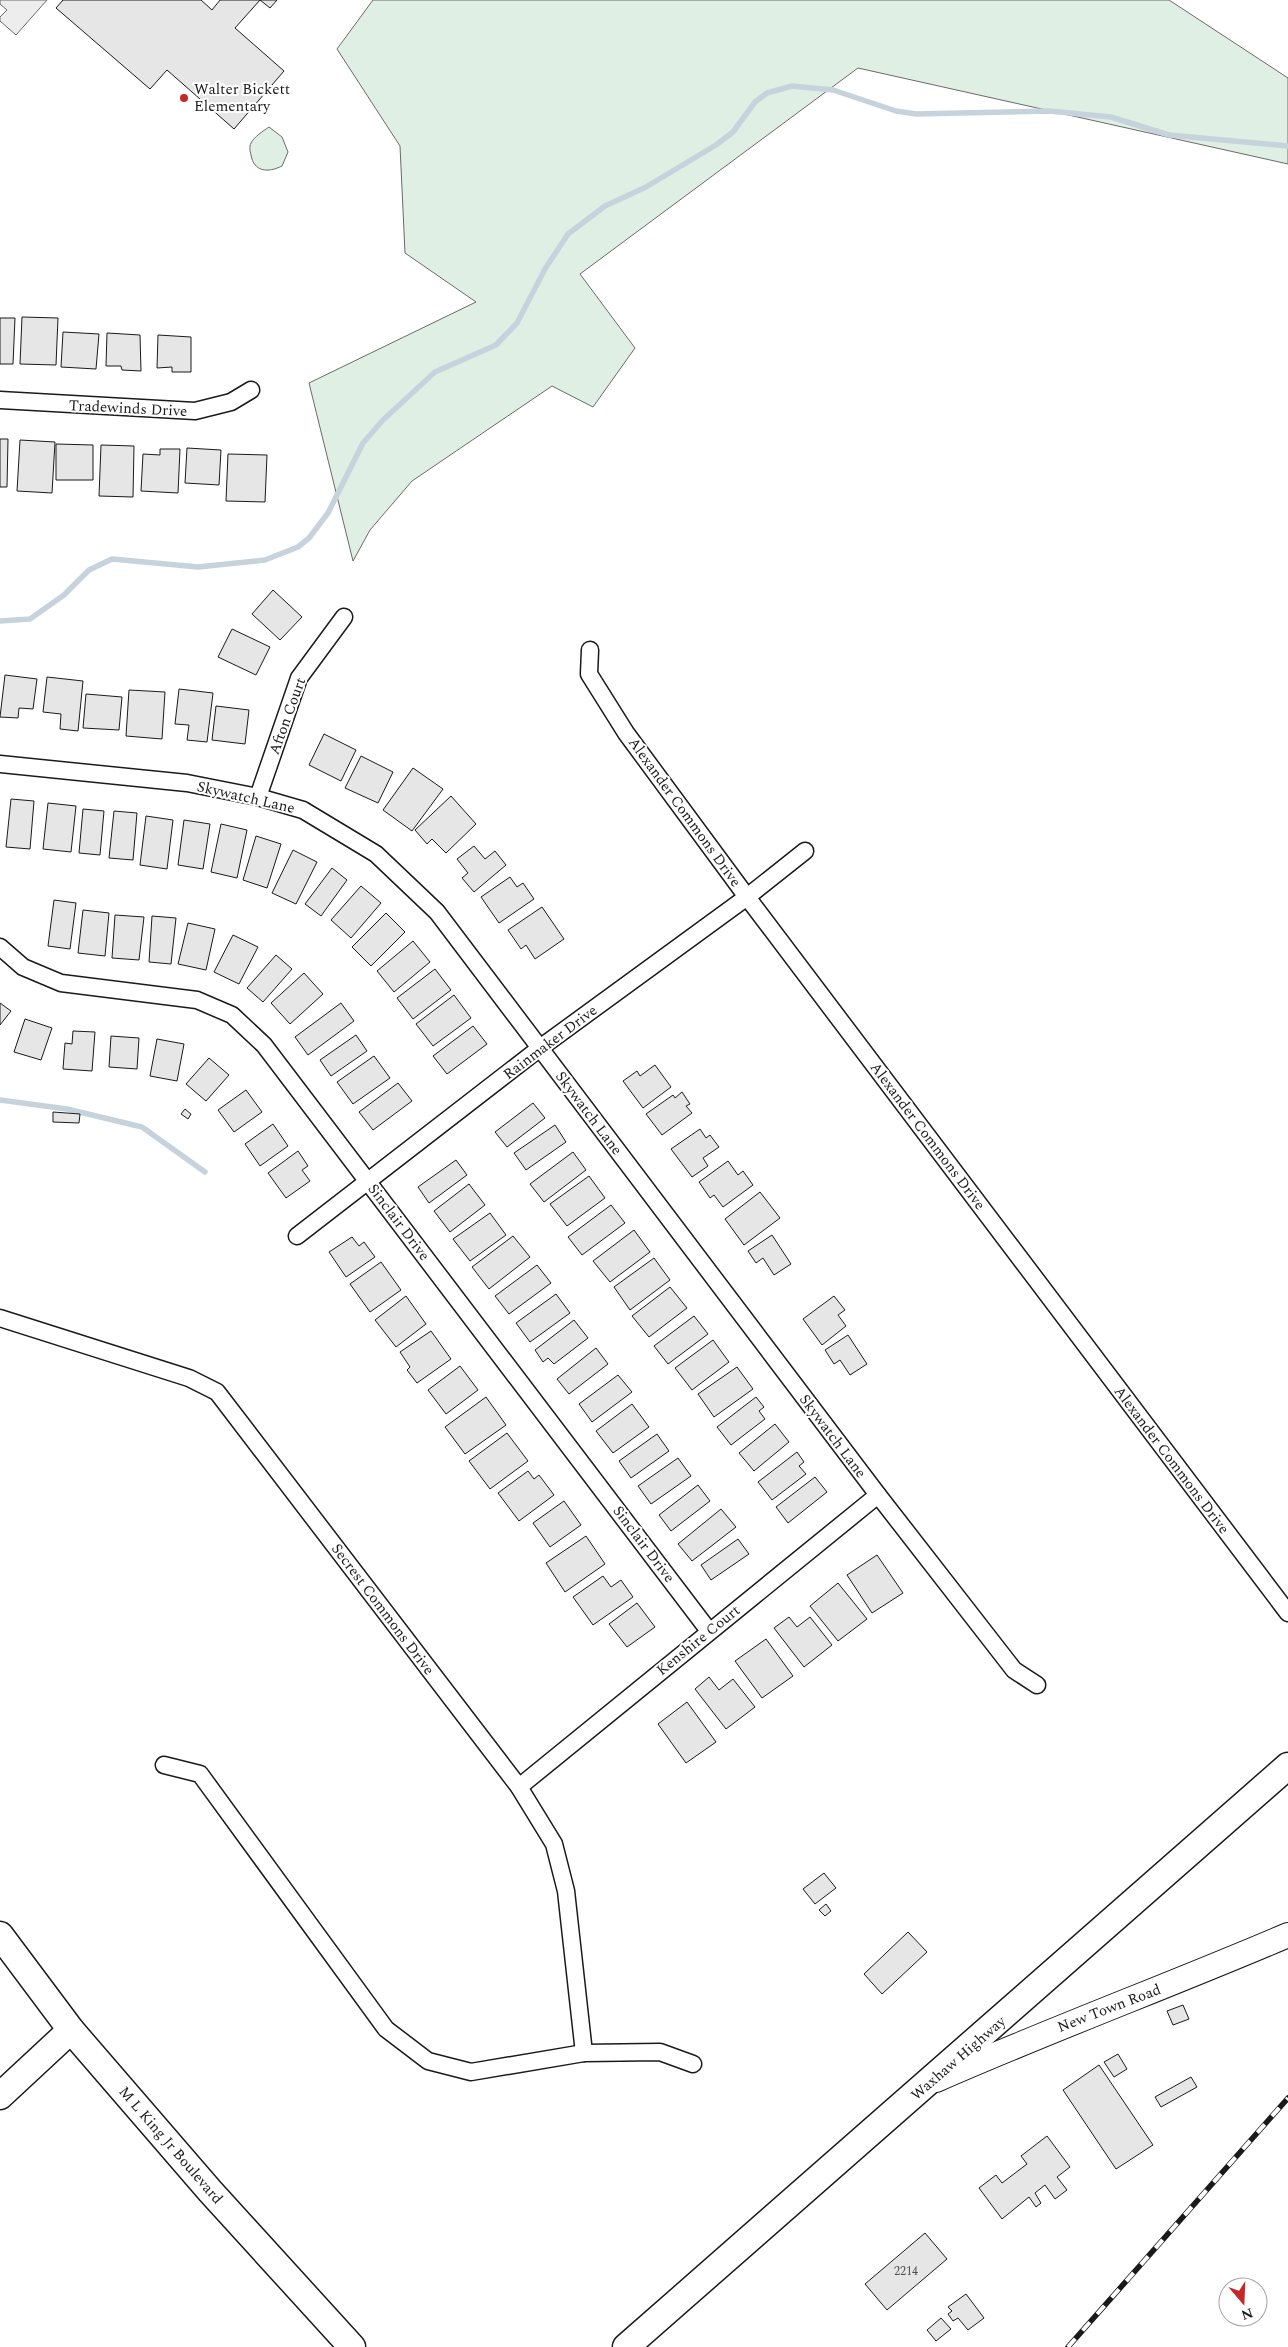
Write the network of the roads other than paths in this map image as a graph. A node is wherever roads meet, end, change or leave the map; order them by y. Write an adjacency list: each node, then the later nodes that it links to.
1 (251, 390): 2 (street, Tradewinds Drive)
2 (0, 400)
3 (344, 617): 6 (street, Afton Court)
4 (590, 650): 8 (street, Alexander Commons Drive)
5 (0, 764): 6 (street, Skywatch Lane)
6 (258, 797): 10 (street, Skywatch Lane)
7 (805, 852): 8 (street, Rainmaker Drive)
8 (748, 897): 10 (street, Rainmaker Drive); 15 (street, Alexander Commons Drive)
9 (0, 947): 11 (street, Sinclair Drive)
10 (540, 1048): 11 (street, Rainmaker Drive); 14 (street, Skywatch Lane)
11 (368, 1182): 12 (street, Rainmaker Drive); 16 (street, Sinclair Drive)
12 (297, 1236)
13 (0, 1318): 20 (street, Secrest Commons Drive)
14 (878, 1495): 16 (street, Kenshire Court); 17 (street, Skywatch Lane)
15 (1288, 1613)
16 (709, 1631): 20 (street, Kenshire Court)
17 (1037, 1685)
18 (164, 1765): 24 (street)
19 (1288, 1766): 26 (main road, Waxhaw Highway)
20 (519, 1787): 24 (street, Secrest Commons Drive)
21 (1288, 1935): 26 (main road, New Town Road)
22 (0, 1936): 23 (main road, M L King Jr Boulevard)
23 (71, 2030): 27 (main road); 28 (main road, M L King Jr Boulevard)
24 (584, 2053): 25 (street)
25 (693, 2064)
26 (931, 2082): 29 (main road, Waxhaw Highway)
27 (0, 2096)
28 (352, 2347)
29 (626, 2347)

